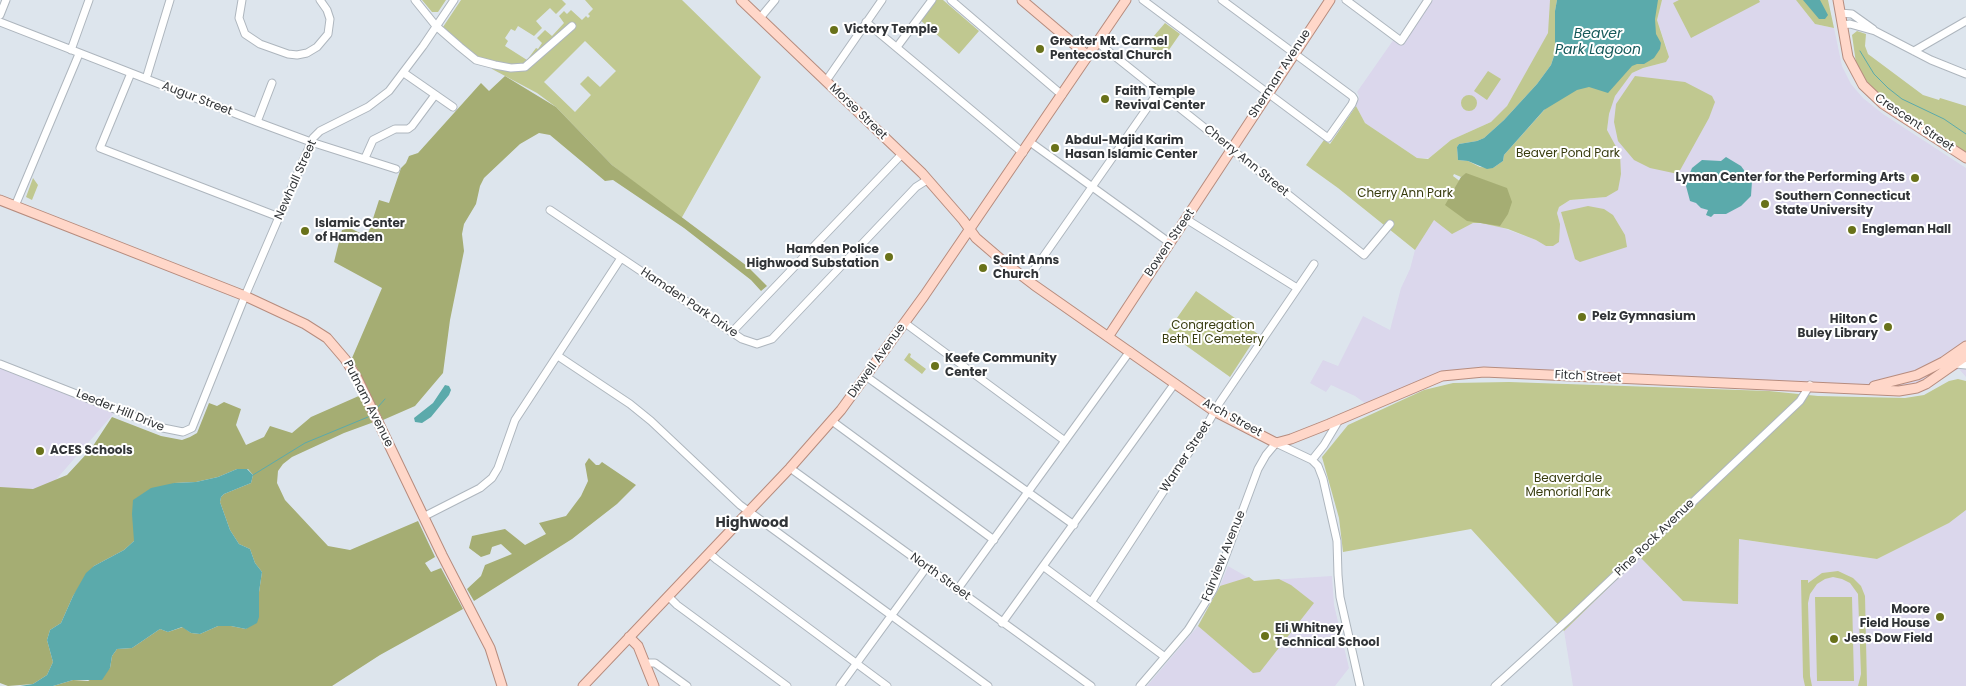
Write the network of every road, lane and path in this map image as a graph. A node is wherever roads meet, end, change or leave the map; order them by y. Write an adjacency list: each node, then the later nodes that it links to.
1 (6, 0): 22 (street)
2 (88, 0): 33 (street)
3 (170, 0): 41 (street)
4 (242, 0): 5 (street)
5 (320, 0)
6 (415, 0): 28 (street)
7 (454, 0): 28 (street, Newhall Street)
8 (741, 0): 23 (main road, Morse Street)
9 (775, 0): 23 (street)
10 (882, 0): 26 (street)
11 (932, 0): 32 (street)
12 (951, 0): 47 (street)
13 (1022, 0): 37 (main road)
14 (1126, 0): 31 (main road, Dixwell Avenue)
15 (1143, 0): 45 (street)
16 (1222, 0): 35 (street)
17 (1330, 0): 35 (main road, Sherman Avenue)
18 (1346, 0): 19 (street)
19 (1428, 0)
20 (1838, 0): 21 (main road, Crescent Street)
21 (1840, 13): 27 (main road, Crescent Street); 30 (street)
22 (0, 15)
23 (760, 18): 42 (main road, Morse Street)
24 (1966, 21): 34 (street)
25 (0, 22): 33 (street, Augur Street)
26 (866, 22): 32 (street); 42 (street)
27 (1842, 25): 30 (street); 56 (main road, Crescent Street)
28 (436, 26): 29 (street); 38 (street, Newhall Street)
29 (572, 26)
30 (1875, 31): 34 (street)
31 (1097, 42): 37 (main road, Dixwell Avenue); 44 (street, Cherry Ann Street)
32 (897, 46): 53 (street)
33 (71, 50): 36 (street, Augur Street)
34 (1914, 51): 40 (street)
35 (1294, 53): 45 (main road, Sherman Avenue); 45 (street)
36 (79, 54): 39 (street, Augur Street); 61 (street)
37 (1088, 56): 47 (main road, Dixwell Avenue)
38 (404, 73): 46 (street); 50 (street, Newhall Street)
39 (131, 74): 41 (street, Augur Street); 63 (street)
40 (1966, 74)
41 (146, 79): 49 (street, Augur Street)
42 (826, 81): 54 (main road, Morse Street)
43 (272, 83): 49 (street)
44 (1158, 91): 52 (street, Cherry Ann Street); 59 (street)
45 (1268, 94): 52 (main road, Sherman Avenue)
46 (436, 95): 48 (street); 55 (street)
47 (1062, 95): 51 (main road, Dixwell Avenue)
48 (453, 107)
49 (257, 122): 50 (street, Augur Street)
50 (311, 142): 55 (street, Augur Street); 63 (street, Newhall Street)
51 (1030, 142): 53 (main road, Dixwell Avenue); 59 (street)
52 (1232, 149): 64 (main road, Bowen Street); 65 (street, Cherry Ann Street)
53 (1023, 153): 66 (main road, Dixwell Avenue)
54 (902, 154): 58 (main road, Morse Street); 74 (street)
55 (365, 158): 57 (street, Augur Street)
56 (1966, 158)
57 (396, 168)
58 (927, 180): 66 (main road, Morse Street); 74 (street, Hamden Park Drive)
59 (1093, 186): 67 (street); 70 (street)
60 (0, 200): 61 (main road, Putnam Avenue)
61 (15, 206): 72 (main road, Putnam Avenue)
62 (550, 210): 68 (street, Hamden Park Drive)
63 (279, 217): 72 (street, Newhall Street)
64 (1186, 219): 67 (main road, Bowen Street); 71 (street)
65 (1390, 224)
66 (970, 229): 70 (main road, Arch Street); 73 (main road, Dixwell Avenue)
67 (1170, 244): 75 (main road, Bowen Street)
68 (621, 258): 74 (street, Hamden Park Drive); 78 (street)
69 (1314, 264): 71 (street, Warner Street)
70 (1027, 280): 75 (main road, Arch Street)
71 (1298, 288): 87 (street, Warner Street)
72 (245, 296): 80 (street, Leeder Hill Drive); 96 (main road, Putnam Avenue)
73 (905, 323): 83 (main road, Dixwell Avenue); 90 (street)
74 (732, 332)
75 (1108, 337): 77 (main road, Arch Street)
76 (1966, 346): 86 (main road, Fitch Street)
77 (1130, 351): 84 (main road, Arch Street); 90 (street)
78 (558, 356): 95 (street); 96 (street)
79 (1966, 356): 81 (main road, Fitch Street)
80 (0, 364)
81 (1956, 364): 82 (street); 86 (main road, Fitch Street)
82 (1966, 365)
83 (866, 377): 89 (main road, Dixwell Avenue); 94 (street)
84 (1175, 383): 87 (main road, Arch Street); 97 (street)
85 (1810, 386): 86 (main road, Fitch Street); 88 (main road, Fitch Street); 122 (street, Pine Rock Avenue)
86 (1846, 388)
87 (1214, 411): 91 (main road, Arch Street); 104 (street, Warner Street)
88 (1339, 420): 91 (main road, Fitch Street); 92 (street)
89 (832, 421): 93 (main road, Dixwell Avenue); 98 (street)
90 (1065, 441): 94 (street)
91 (1276, 443): 92 (street, Arch Street); 108 (street, Fairview Avenue)
92 (1312, 460): 121 (street)
93 (790, 468): 95 (main road, Dixwell Avenue); 101 (street, North Street)
94 (1029, 492): 97 (street); 98 (street)
95 (748, 511): 99 (main road, Dixwell Avenue); 105 (street)
96 (423, 517): 111 (main road, Putnam Avenue)
97 (1074, 525): 100 (street)
98 (994, 540): 102 (street)
99 (709, 553): 103 (main road, Dixwell Avenue); 110 (street)
100 (1044, 567): 104 (street); 106 (street)
101 (926, 568): 102 (street, North Street); 105 (street)
102 (957, 590): 106 (street, North Street)
103 (668, 596): 107 (main road, Dixwell Avenue); 115 (street)
104 (1092, 601): 108 (street)
105 (892, 615): 110 (street); 118 (street)
106 (1002, 623): 119 (street, North Street)
107 (629, 637): 109 (main road); 112 (main road, Dixwell Avenue)
108 (1165, 657): 120 (street, Fairview Avenue)
109 (644, 663): 113 (main road); 114 (street)
110 (857, 664): 116 (street); 117 (street)
111 (502, 686)
112 (583, 686)
113 (654, 686)
114 (687, 686)
115 (787, 686)
116 (840, 686)
117 (887, 686)
118 (988, 686)
119 (1091, 686)
120 (1140, 686)
121 (1360, 686)
122 (1495, 686)

